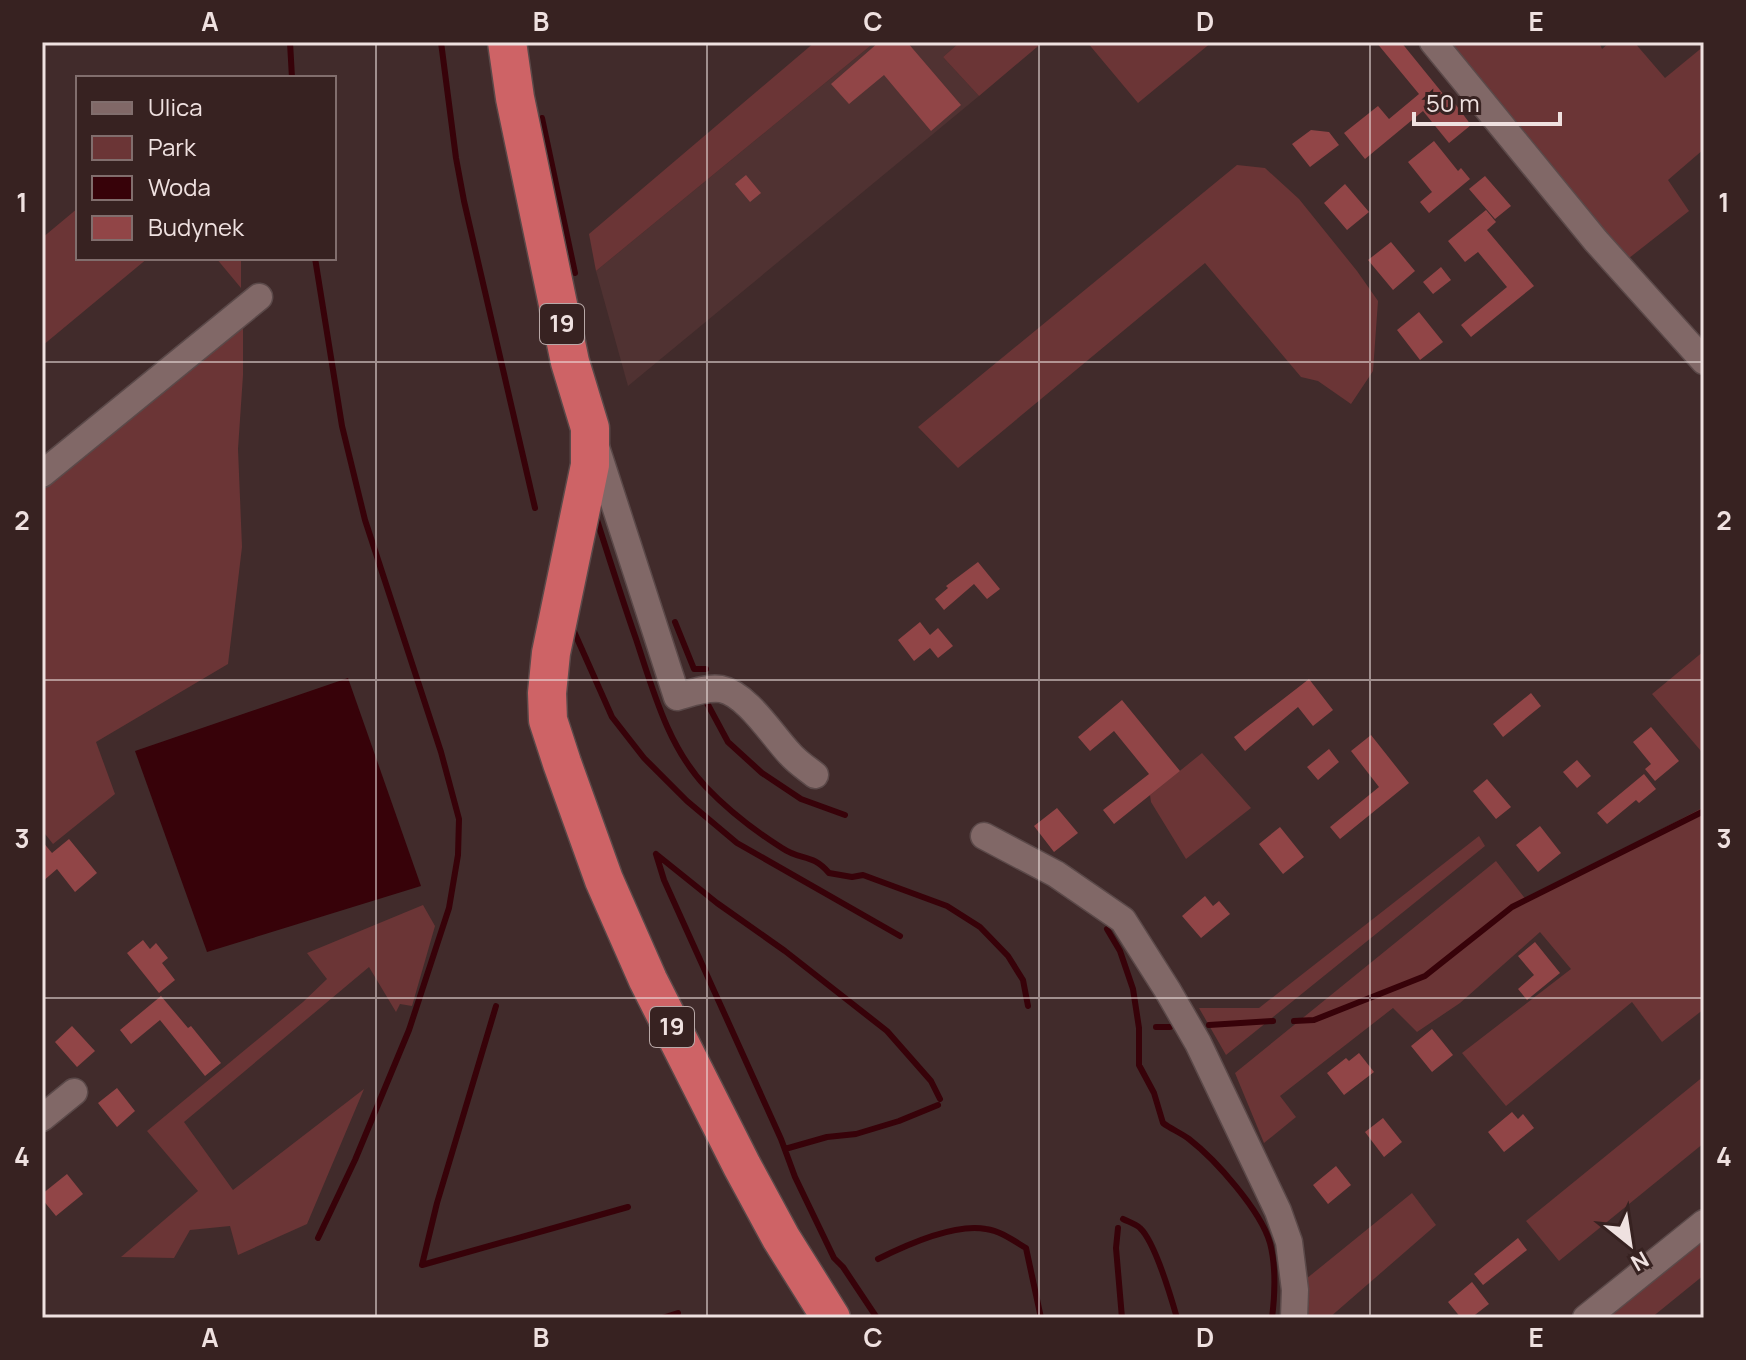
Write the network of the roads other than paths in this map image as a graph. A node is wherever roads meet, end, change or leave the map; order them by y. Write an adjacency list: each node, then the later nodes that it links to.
1 (507, 42): 5 (highway, 19)
2 (1433, 42): 4 (street)
3 (259, 297): 6 (street)
4 (1704, 361)
5 (590, 428): 7 (street); 12 (highway, 19)
6 (42, 474)
7 (815, 775)
8 (984, 836): 13 (street)
9 (74, 1092): 10 (street)
10 (42, 1118)
11 (1704, 1223): 14 (street)
12 (831, 1318)
13 (1294, 1318)
14 (1586, 1318)

